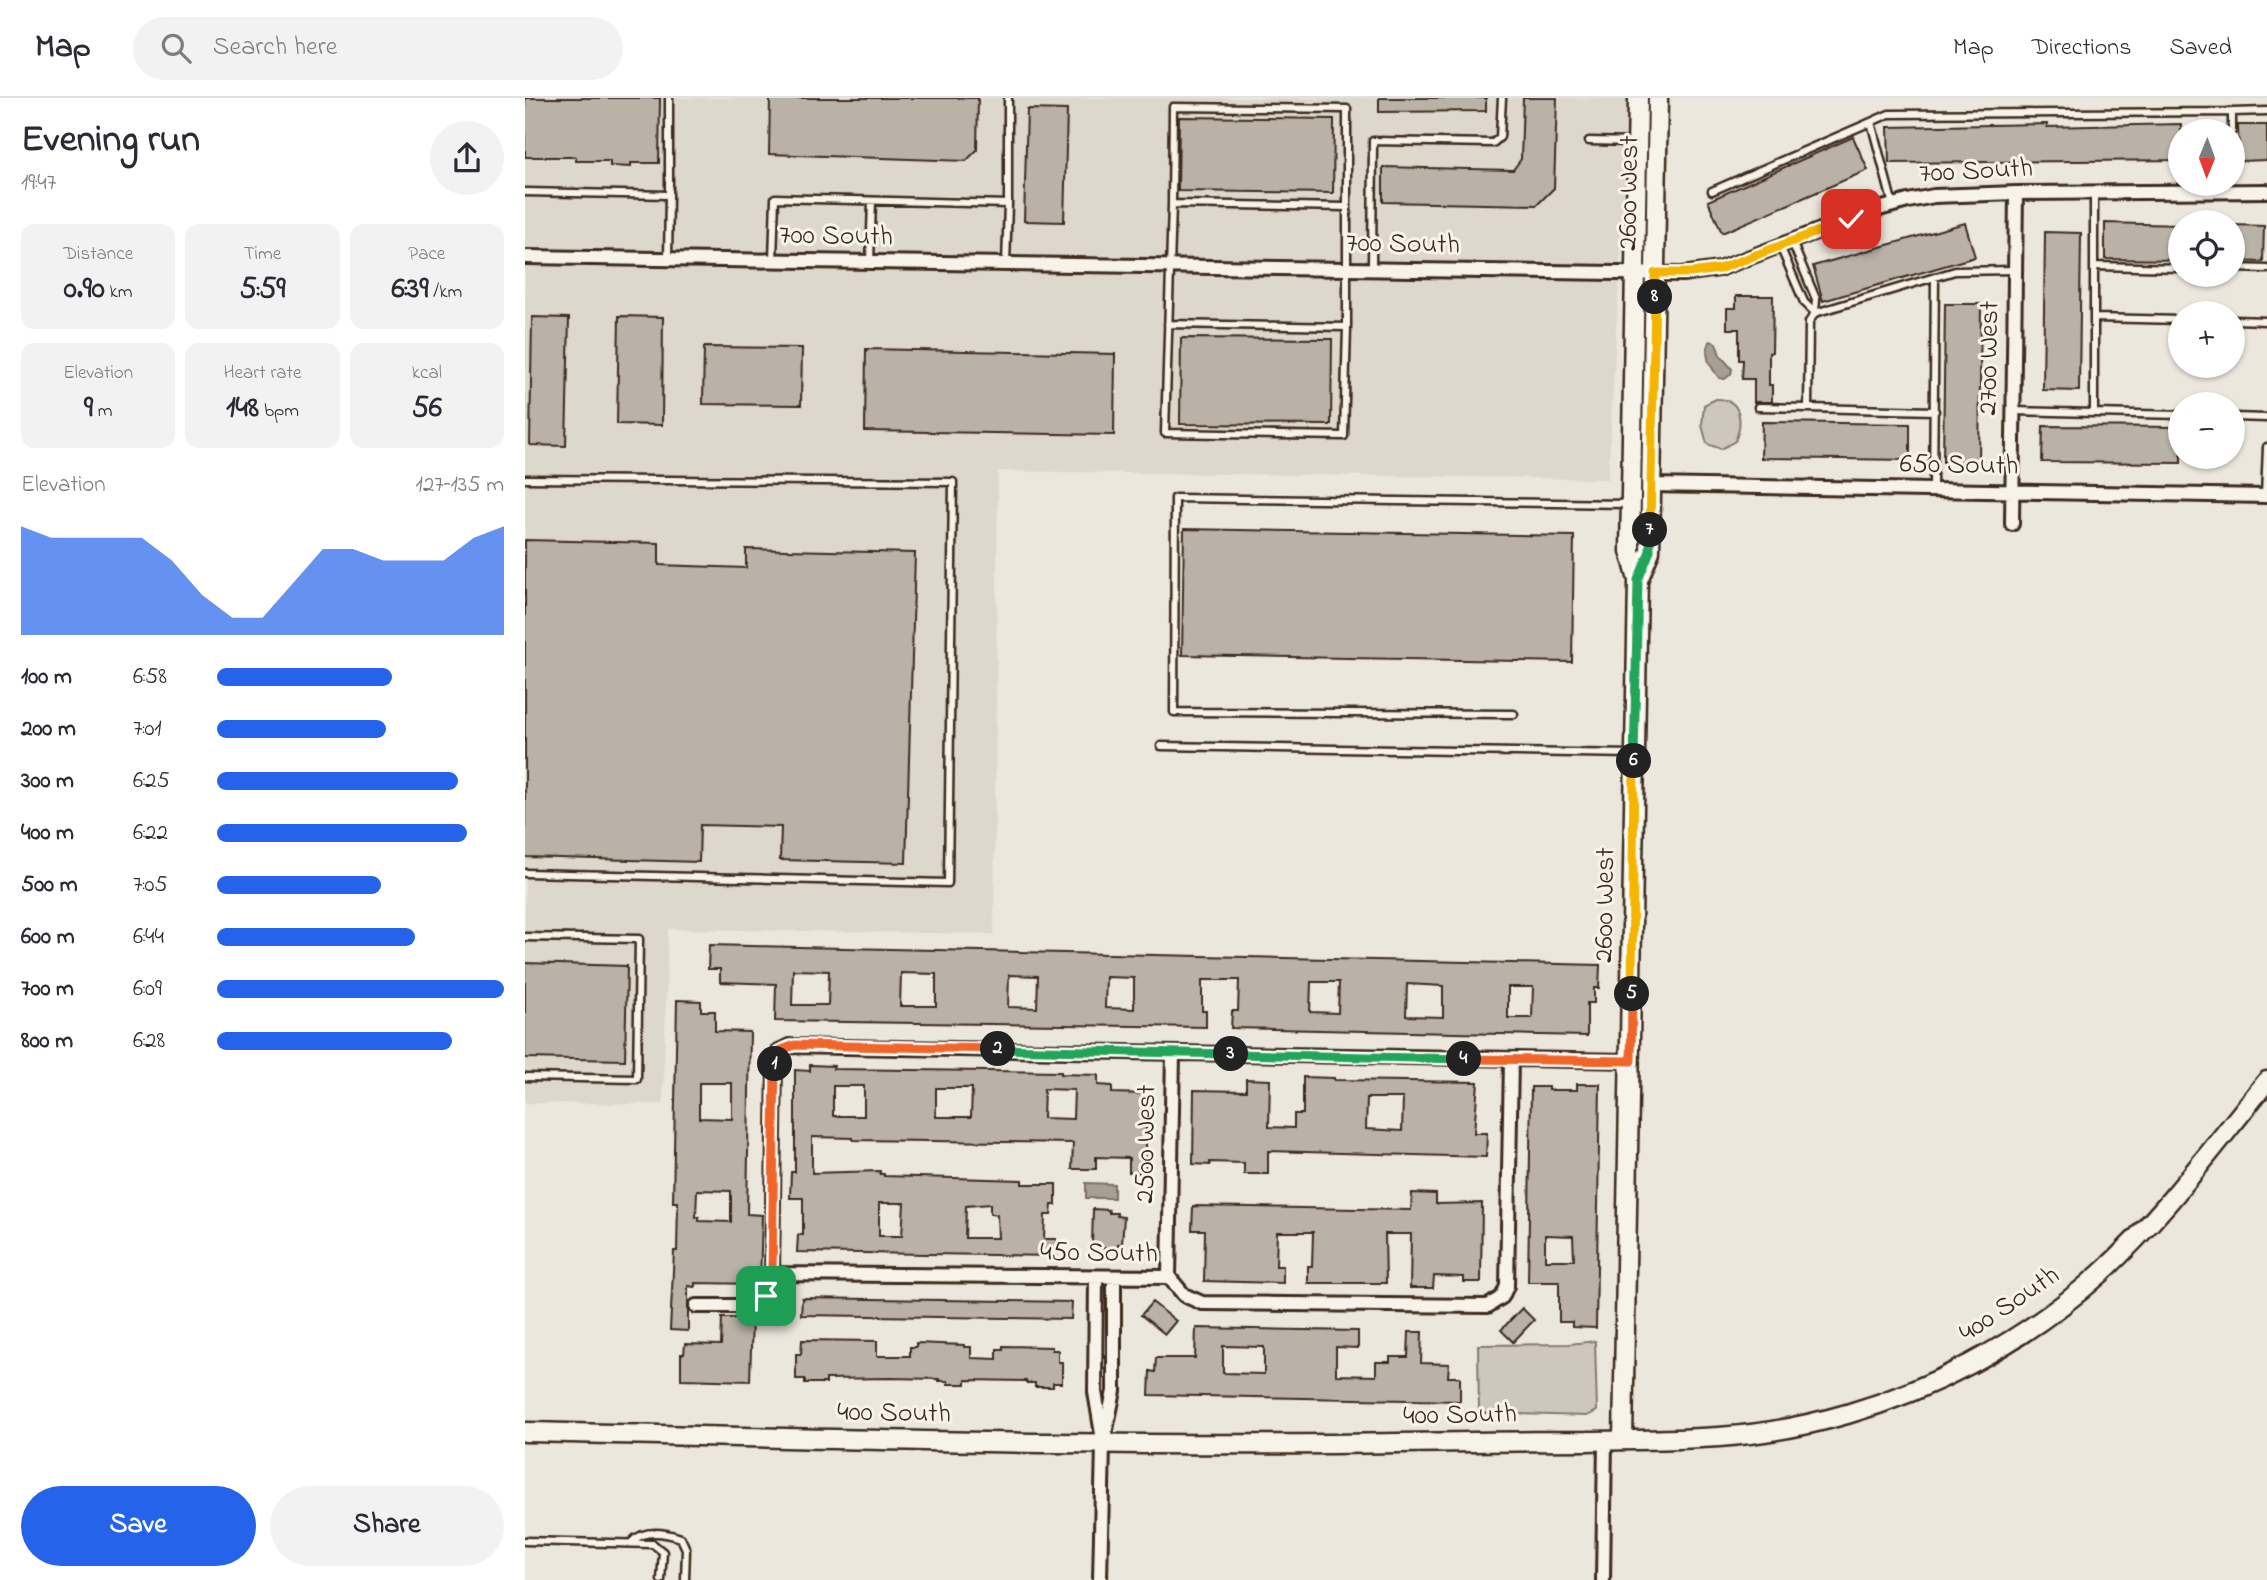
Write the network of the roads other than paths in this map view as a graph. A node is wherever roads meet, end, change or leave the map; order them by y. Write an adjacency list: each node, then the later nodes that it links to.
1 (669, 98): 19 (lane)
2 (1502, 98): 37 (lane)
3 (1637, 98): 11 (main road, 2600 West)
4 (1658, 98): 39 (main road, 2600 West)
5 (1008, 99): 21 (lane)
6 (2232, 111): 7 (lane); 8 (lane); 9 (lane)
7 (2267, 111)
8 (2232, 119)
9 (1871, 122): 14 (lane); 23 (lane)
10 (1590, 141): 11 (lane)
11 (1637, 142): 40 (main road, 2600 West)
12 (2245, 188): 15 (street, 700 South)
13 (2168, 189): 17 (street, 700 South)
14 (1713, 191)
15 (2267, 191)
16 (525, 192): 19 (lane)
17 (2094, 192): 18 (street, 700 South); 32 (lane)
18 (2017, 193): 23 (street, 700 South); 38 (street, 2700 West)
19 (669, 195): 27 (lane)
20 (872, 201): 21 (lane); 28 (lane); 29 (lane)
21 (1008, 204): 30 (lane)
22 (1172, 205): 24 (lane); 24 (lane); 31 (lane)
23 (1893, 205): 25 (street, 700 South)
24 (1347, 207): 35 (lane)
25 (1786, 244): 39 (street, 700 South); 42 (lane); 42 (lane)
26 (525, 257): 27 (street, 700 South)
27 (668, 259): 28 (street, 700 South)
28 (773, 261): 29 (street, 700 South)
29 (870, 262): 30 (street, 700 South)
30 (1006, 264): 31 (street, 700 South)
31 (1171, 266): 35 (street, 700 South); 47 (lane)
32 (2095, 267): 33 (lane); 43 (lane)
33 (2168, 268)
34 (2245, 268): 36 (lane)
35 (1346, 269): 37 (street, 700 South); 48 (lane)
36 (2267, 269)
37 (1373, 270): 40 (street, 700 South)
38 (2015, 270): 41 (lane); 52 (street, 2700 West)
39 (1655, 273): 40 (street, 700 South); 59 (main road, 2600 West)
40 (1635, 274): 63 (main road, 2600 West)
41 (1935, 277): 42 (lane); 51 (lane)
42 (1815, 313): 50 (lane)
43 (2095, 318): 44 (lane); 53 (lane)
44 (2168, 320)
45 (2245, 320): 46 (lane)
46 (2267, 321)
47 (1168, 324): 48 (lane); 48 (lane)
48 (1347, 327)
49 (1758, 407): 50 (lane)
50 (1808, 408): 51 (lane)
51 (1935, 411): 60 (lane)
52 (2013, 411): 53 (lane); 61 (street, 2700 West)
53 (2094, 413): 54 (lane)
54 (2168, 415)
55 (2245, 417): 56 (lane)
56 (2267, 418)
57 (2267, 447): 62 (lane)
58 (525, 480): 69 (lane)
59 (1651, 485): 60 (street, 650 South); 65 (main road, 2600 West)
60 (1933, 490): 61 (street, 650 South)
61 (2013, 491): 62 (street, 650 South); 64 (street, 2700 West)
62 (2266, 496)
63 (1631, 504): 65 (main road, 2600 West); 66 (lane)
64 (2012, 524)
65 (1638, 580): 68 (main road, 2600 West)
66 (1514, 713)
67 (1161, 746): 68 (lane)
68 (1634, 754): 73 (main road, 2600 West)
69 (525, 873)
70 (525, 937): 74 (lane)
71 (1173, 1053): 72 (street); 76 (street); 77 (street, 2500 West)
72 (1511, 1060): 73 (street); 77 (street, 450 South)
73 (1631, 1061): 85 (main road, 2600 West)
74 (525, 1077)
75 (2267, 1081): 85 (main road, 400 South)
76 (772, 1274): 78 (street, 450 South); 80 (street)
77 (1169, 1277): 79 (street, 450 South)
78 (1096, 1278): 79 (street, 450 South); 81 (street)
79 (1114, 1278): 82 (street)
80 (695, 1306)
81 (1095, 1347): 82 (lane); 86 (street)
82 (1114, 1347): 86 (street)
83 (525, 1432): 86 (main road, 400 South)
84 (1605, 1440): 85 (main road, 400 South); 86 (main road, 400 South); 92 (street)
85 (1623, 1440)
86 (1103, 1444): 91 (street)
87 (525, 1541): 88 (lane)
88 (632, 1542): 89 (lane); 90 (lane)
89 (661, 1580)
90 (685, 1580)
91 (1100, 1580)
92 (1603, 1580)

